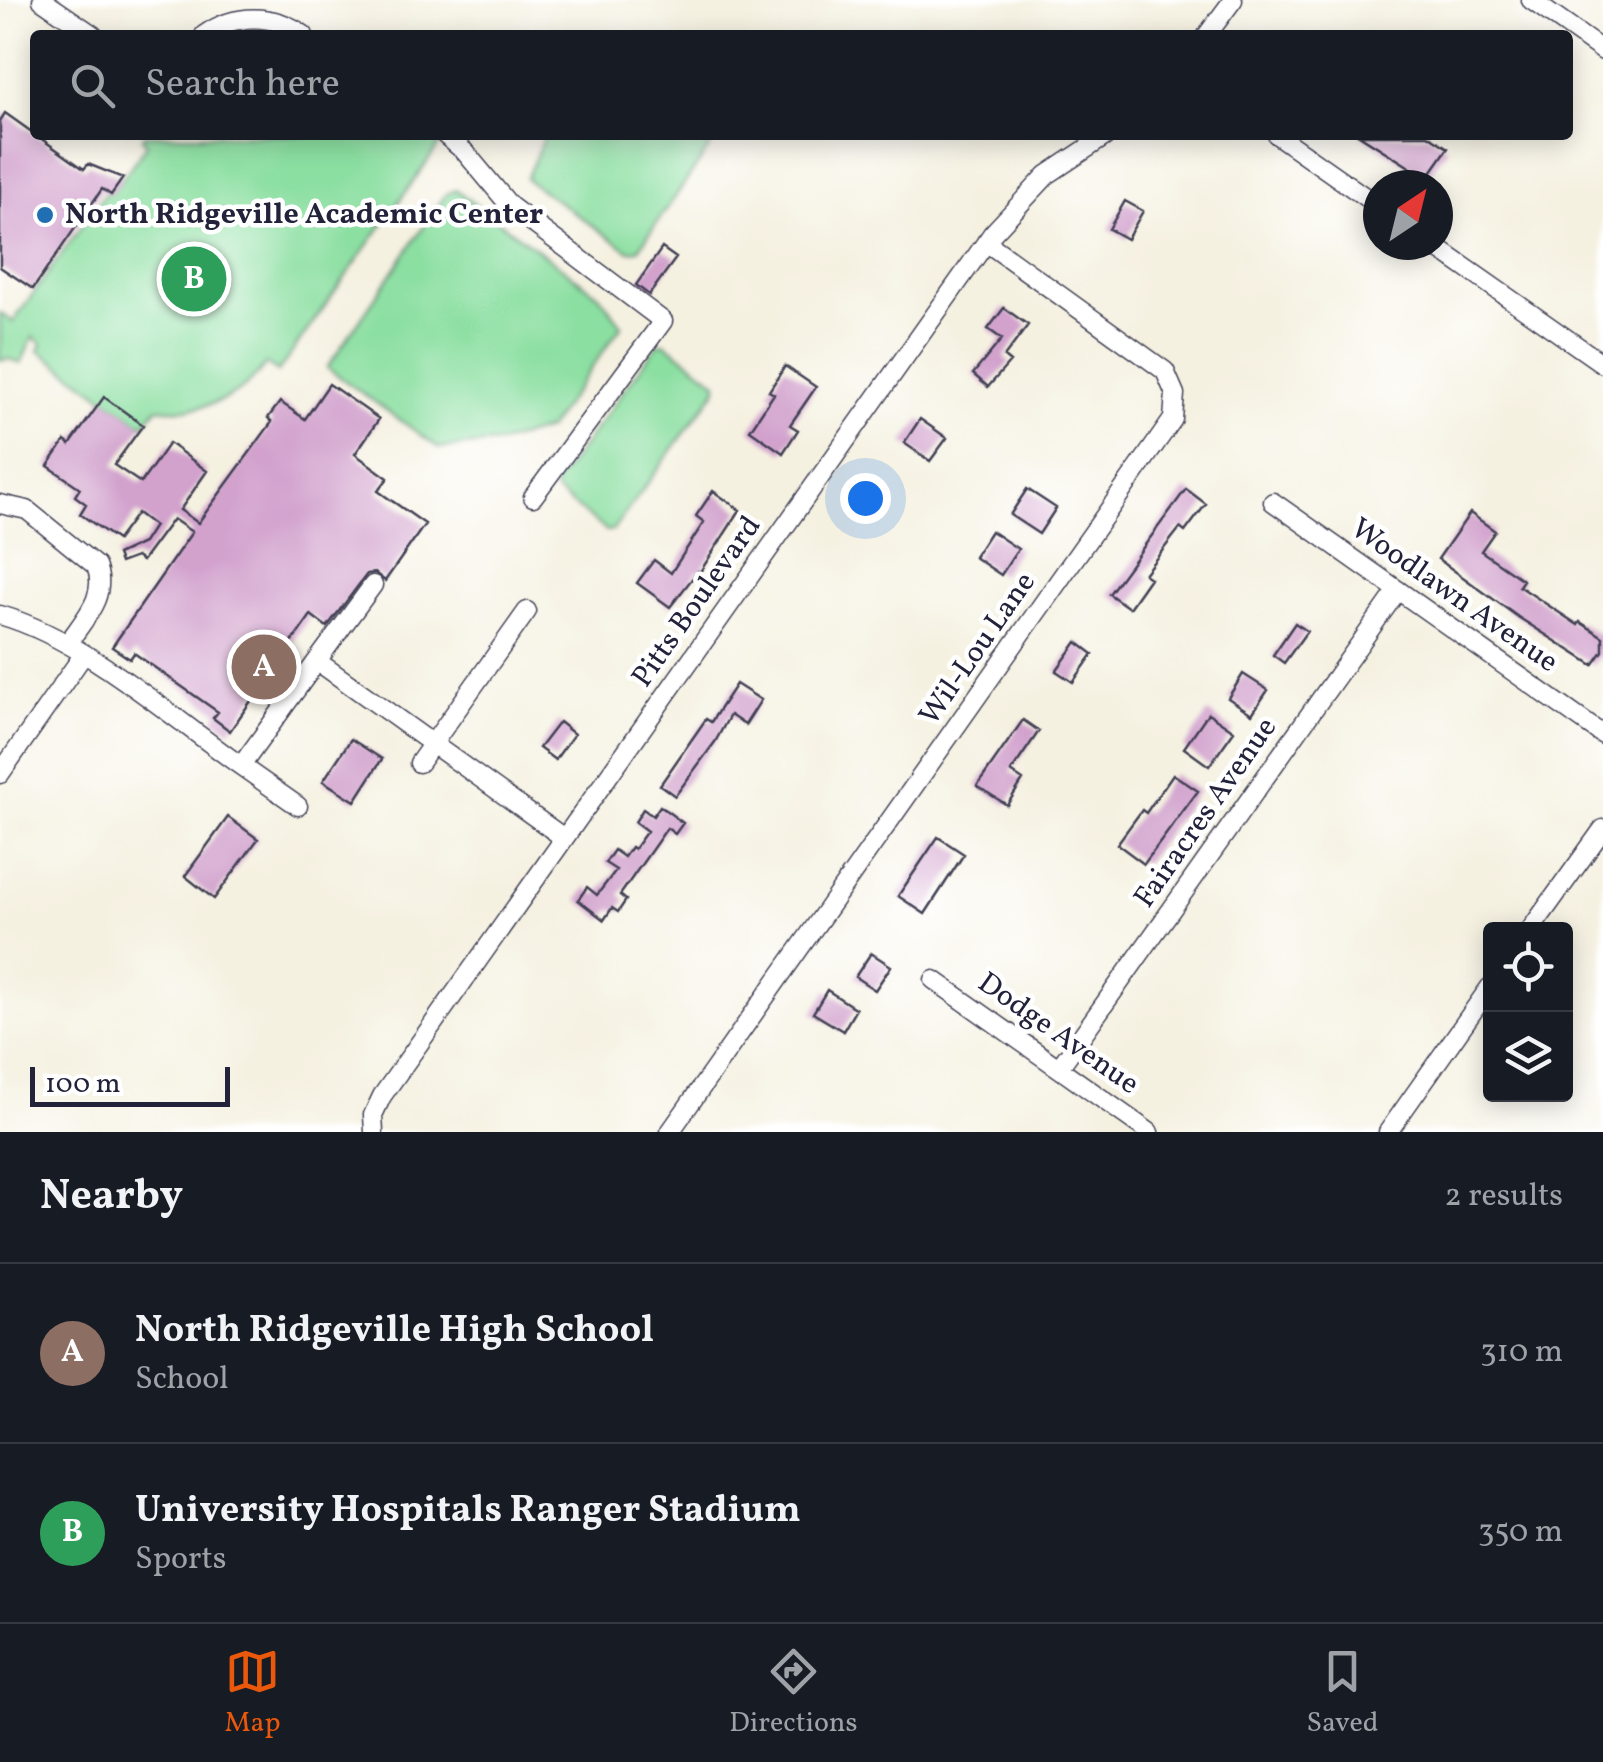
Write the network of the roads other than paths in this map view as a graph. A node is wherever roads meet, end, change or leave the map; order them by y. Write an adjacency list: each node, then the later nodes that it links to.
1 (42, 0): 4 (street)
2 (1232, 0): 7 (street)
3 (1531, 0): 8 (street)
4 (86, 30)
5 (214, 30): 6 (street)
6 (295, 30)
7 (1211, 30)
8 (1603, 51)
9 (451, 140): 16 (street)
10 (1098, 140): 13 (street, Pitts Boulevard)
11 (1284, 140): 12 (street)
12 (1363, 195)
13 (986, 242): 33 (street, Pitts Boulevard); 39 (street, Wil-Lou Lane)
14 (1453, 258): 15 (street)
15 (1603, 364)
16 (533, 496)
17 (1273, 502): 20 (street, Woodlawn Avenue)
18 (0, 504): 23 (street)
19 (373, 585): 25 (street)
20 (1398, 590): 26 (street, Woodlawn Avenue); 37 (street, Fairacres Avenue)
21 (527, 610): 27 (street)
22 (0, 615): 23 (street)
23 (68, 643): 24 (street)
24 (84, 654): 29 (street); 30 (street)
25 (317, 661): 27 (street); 29 (street)
26 (1603, 735)
27 (433, 744): 28 (street); 33 (street)
28 (419, 763)
29 (241, 766): 31 (street)
30 (0, 774)
31 (298, 806)
32 (1603, 828): 34 (street)
33 (564, 838): 38 (street, Pitts Boulevard)
34 (1538, 922)
35 (934, 980): 37 (street, Dodge Avenue)
36 (1483, 997): 41 (street)
37 (1059, 1068): 40 (street, Dodge Avenue)
38 (374, 1132)
39 (670, 1132)
40 (1149, 1132)
41 (1388, 1132)

